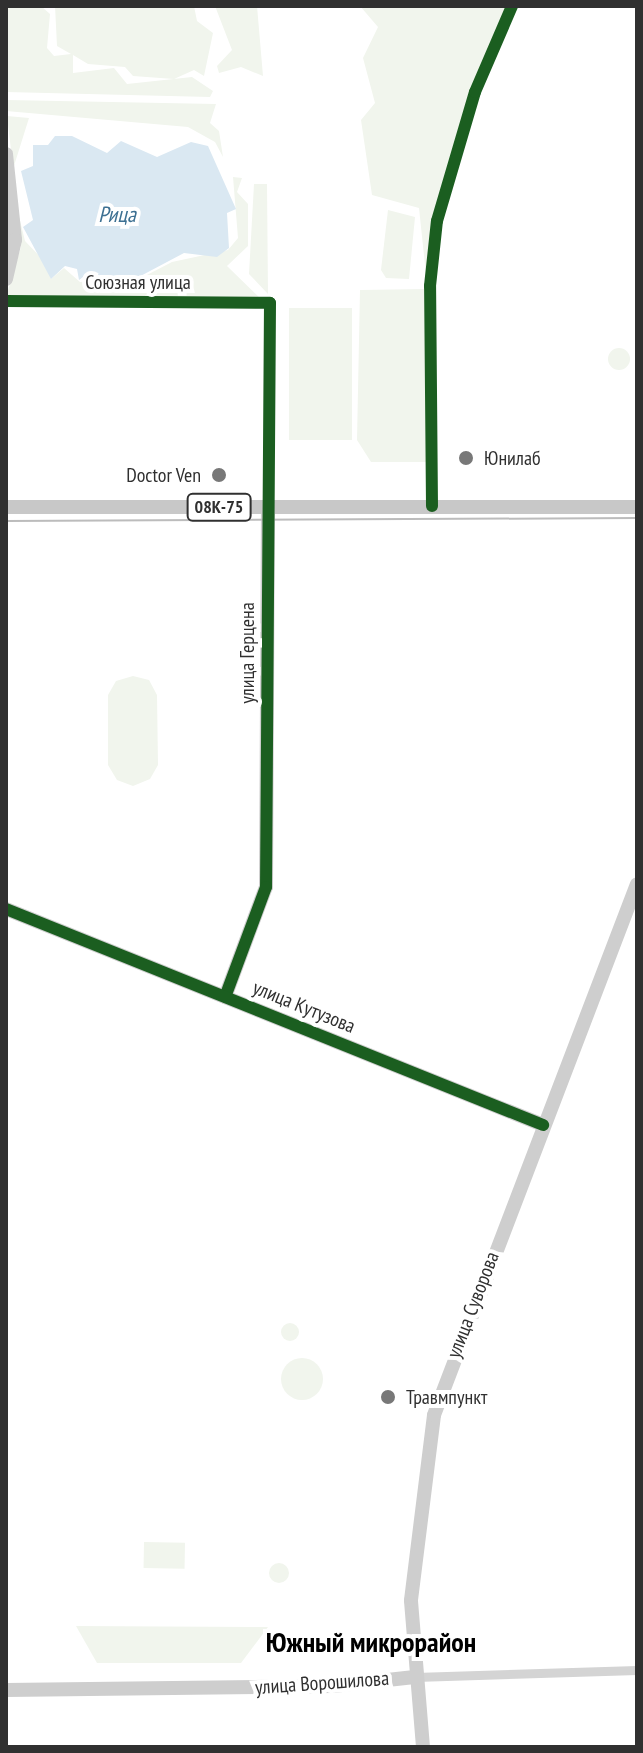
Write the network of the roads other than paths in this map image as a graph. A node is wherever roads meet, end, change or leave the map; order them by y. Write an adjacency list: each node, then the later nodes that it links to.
1 (512, 6): 6 (street)
2 (6, 154): 3 (main road)
3 (6, 279)
4 (6, 301): 5 (street, Союзная улица)
5 (270, 303): 8 (street, улица Герцена)
6 (432, 506): 8 (main road, 08К-75); 9 (main road, 08К-75)
7 (6, 507): 8 (main road, 08К-75)
8 (268, 507): 12 (main road, улица Герцена)
9 (637, 507)
10 (637, 884): 13 (main road, улица Суворова)
11 (6, 909): 12 (main road, улица Кутузова)
12 (225, 997): 13 (main road, улица Кутузова)
13 (543, 1125): 15 (main road, улица Суворова)
14 (637, 1670): 15 (street, улица Ворошилова)
15 (415, 1677): 16 (main road, улица Ворошилова); 17 (main road, улица Суворова)
16 (6, 1690)
17 (423, 1747)

